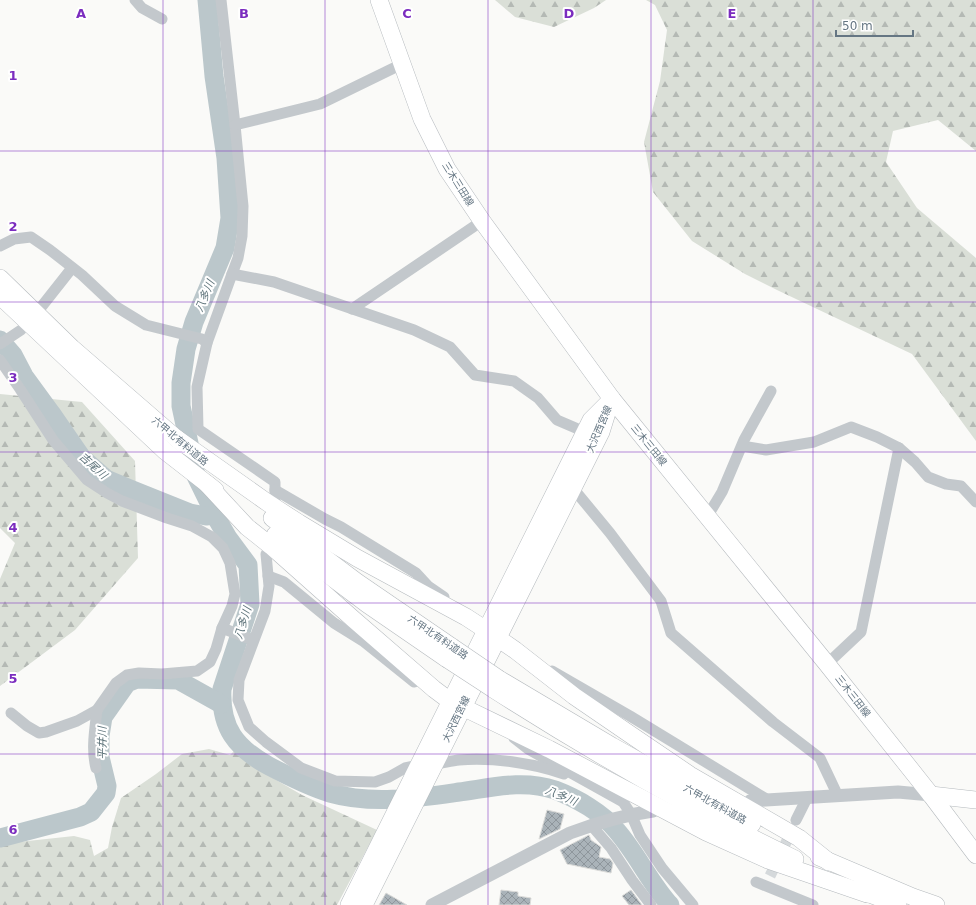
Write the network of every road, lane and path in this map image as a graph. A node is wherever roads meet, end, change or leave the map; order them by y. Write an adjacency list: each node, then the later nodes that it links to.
1 (135, 0): 4 (street)
2 (220, 0): 6 (street)
3 (379, 0): 5 (main road, 三木三田線)
4 (162, 19)
5 (402, 64): 6 (street); 7 (main road, 三木三田線)
6 (235, 125): 10 (street)
7 (482, 221): 14 (street); 20 (main road, 三木三田線)
8 (0, 246): 9 (street)
9 (72, 268): 13 (street); 16 (street)
10 (232, 274): 14 (street); 16 (street)
11 (0, 278): 22 (main road, 六甲北有料道路)
12 (0, 296): 25 (main road, 六甲北有料道路)
13 (42, 306)
14 (352, 309): 21 (street)
15 (21, 330): 17 (street)
16 (205, 341): 31 (street)
17 (0, 344)
18 (0, 360): 32 (street)
19 (771, 391): 23 (street)
20 (612, 399): 21 (main road, 大沢西宮線); 26 (main road, 大沢西宮線); 28 (main road, 三木三田線)
21 (585, 432): 33 (main road, 大沢西宮線)
22 (176, 438): 31 (main road); 36 (main road, 六甲北有料道路)
23 (742, 446): 24 (street); 28 (street)
24 (899, 448): 27 (street); 37 (street)
25 (207, 484): 36 (main road, 六甲北有料道路); 39 (main road)
26 (572, 487): 33 (main road, 大沢西宮線); 47 (street)
27 (976, 502)
28 (707, 517): 37 (main road, 三木三田線)
29 (266, 554): 30 (street)
30 (268, 576): 34 (street); 39 (street)
31 (466, 617): 33 (main road)
32 (223, 629): 34 (street); 40 (street)
33 (492, 634): 35 (main road); 39 (main road, 大沢西宮線)
34 (252, 639): 43 (street)
35 (515, 650): 49 (street); 58 (main road)
36 (450, 653): 38 (main road, 六甲北有料道路, bridge)
37 (827, 664): 46 (main road, 三木三田線)
38 (496, 684): 58 (main road, 六甲北有料道路); 60 (main road, 六甲北有料道路)
39 (456, 704): 42 (main road); 43 (main road, 大沢西宮線)
40 (97, 710): 41 (street); 44 (street)
41 (11, 713)
42 (496, 724): 45 (street); 60 (main road)
43 (428, 767): 45 (street); 52 (main road, 大沢西宮線)
44 (96, 768)
45 (594, 785): 54 (street)
46 (931, 795): 47 (street); 50 (main road); 57 (main road, 三木三田線)
47 (838, 796): 48 (street)
48 (807, 798): 49 (street); 55 (street)
49 (768, 800): 51 (street)
50 (976, 800)
51 (750, 801)
52 (404, 811): 61 (main road, 大沢西宮線); 62 (main road, 大沢西宮線)
53 (653, 811): 54 (street)
54 (628, 815): 56 (street); 65 (street)
55 (796, 820)
56 (591, 825): 63 (street); 64 (street)
57 (976, 854)
58 (828, 862): 68 (main road, 六甲北有料道路)
59 (764, 882): 66 (street)
60 (867, 894): 67 (main road, 六甲北有料道路)
61 (349, 905)
62 (364, 905)
63 (432, 905)
64 (651, 905)
65 (693, 905)
66 (813, 905)
67 (898, 905)
68 (936, 905)

